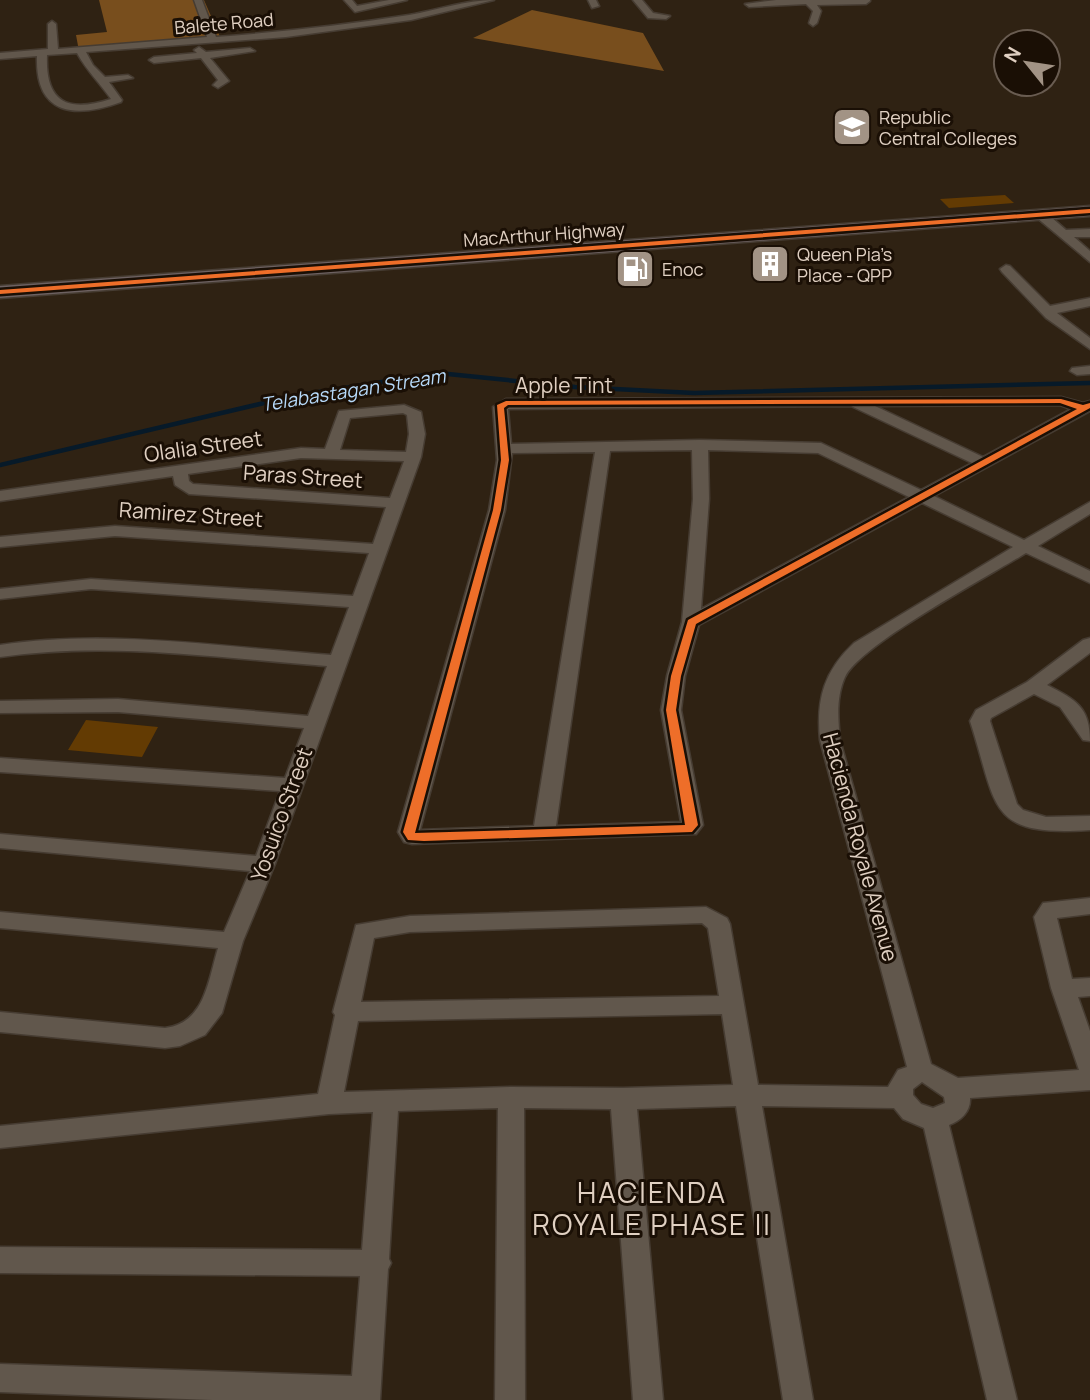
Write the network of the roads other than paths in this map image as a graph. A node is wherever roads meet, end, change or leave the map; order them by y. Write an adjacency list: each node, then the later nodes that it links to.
1 (198, 0): 18 (street)
2 (348, 0): 6 (street)
3 (403, 0): 6 (street)
4 (490, 0): 11 (street, Balete Road)
5 (637, 0): 13 (street)
6 (388, 1)
7 (446, 1): 11 (street)
8 (807, 1): 9 (street); 10 (street); 14 (street)
9 (747, 2): 12 (street)
10 (867, 2)
11 (460, 7): 16 (street, Balete Road)
12 (761, 15)
13 (666, 16)
14 (813, 23)
15 (52, 24): 20 (street)
16 (324, 29): 17 (street); 18 (street, Balete Road)
17 (345, 35)
18 (213, 40): 19 (street, Balete Road)
19 (191, 41): 21 (street, Balete Road); 23 (street)
20 (40, 50): 21 (street, Balete Road); 24 (street, Balete Road); 27 (street)
21 (80, 50): 27 (street)
22 (250, 51): 23 (street)
23 (205, 55): 25 (street); 28 (street)
24 (0, 56)
25 (153, 60)
26 (128, 78): 27 (street)
27 (101, 80)
28 (218, 85)
29 (1090, 211): 30 (highway, MacArthur Highway)
30 (1040, 215): 32 (street); 35 (highway, MacArthur Highway)
31 (1090, 233): 32 (street)
32 (1062, 234): 33 (street)
33 (1090, 258)
34 (1006, 269): 37 (street)
35 (0, 292)
36 (1090, 302): 37 (street)
37 (1047, 311): 38 (street)
38 (1090, 345)
39 (850, 400): 40 (street, Apple Tint); 43 (street, Apple Tint); 46 (street)
40 (1086, 406): 46 (street)
41 (700, 445): 42 (street); 48 (street); 56 (street)
42 (603, 447): 43 (street); 71 (street)
43 (505, 449): 71 (street, Apple Tint)
44 (331, 453): 45 (street, Olalia Street); 45 (street, Yosuico Street); 47 (street, Olalia Street)
45 (413, 457): 50 (street, Yosuico Street)
46 (982, 462): 48 (street)
47 (180, 471): 49 (street, Olalia Street); 50 (street, Paras Street)
48 (920, 494): 53 (street); 58 (street)
49 (0, 496)
50 (394, 503): 54 (street, Yosuico Street)
51 (1090, 507): 53 (street, Hacienda Royale Avenue)
52 (0, 542): 54 (street, Ramirez Street)
53 (1026, 546): 55 (street); 83 (street, Hacienda Royale Avenue)
54 (379, 549): 59 (street, Yosuico Street)
55 (1090, 578)
56 (692, 591): 58 (street); 60 (street)
57 (0, 594): 59 (street)
58 (734, 599): 60 (street)
59 (360, 602): 63 (street, Yosuico Street)
60 (691, 622): 71 (street)
61 (1090, 644): 64 (street)
62 (0, 651): 63 (street)
63 (337, 661): 66 (street, Yosuico Street)
64 (1034, 686): 67 (street); 70 (street)
65 (0, 707): 66 (street)
66 (315, 723): 69 (street, Yosuico Street)
67 (1090, 735)
68 (0, 765): 69 (street)
69 (293, 785): 73 (street, Yosuico Street)
70 (1090, 823)
71 (544, 832)
72 (0, 841): 73 (street)
73 (264, 864): 76 (street, Yosuico Street)
74 (1090, 906): 78 (street)
75 (0, 920): 76 (street)
76 (232, 941): 81 (street, Yosuico Street)
77 (1090, 987): 78 (street)
78 (1063, 988): 82 (street)
79 (730, 1005): 80 (street); 80 (street); 86 (street)
80 (345, 1012): 90 (street)
81 (0, 1021)
82 (1090, 1067)
83 (921, 1072): 85 (street); 88 (street)
84 (1090, 1080): 85 (street)
85 (954, 1089): 92 (street)
86 (747, 1095): 88 (street); 89 (street); 100 (street)
87 (511, 1097): 89 (street); 91 (street); 98 (street)
88 (900, 1098): 92 (street)
89 (623, 1099): 99 (street)
90 (329, 1103): 91 (street); 93 (street)
91 (386, 1103): 95 (street)
92 (934, 1119): 101 (street)
93 (0, 1137)
94 (0, 1260): 95 (street)
95 (377, 1263): 97 (street)
96 (0, 1378): 97 (street)
97 (365, 1396)
98 (510, 1400)
99 (648, 1400)
100 (799, 1400)
101 (1002, 1400)

